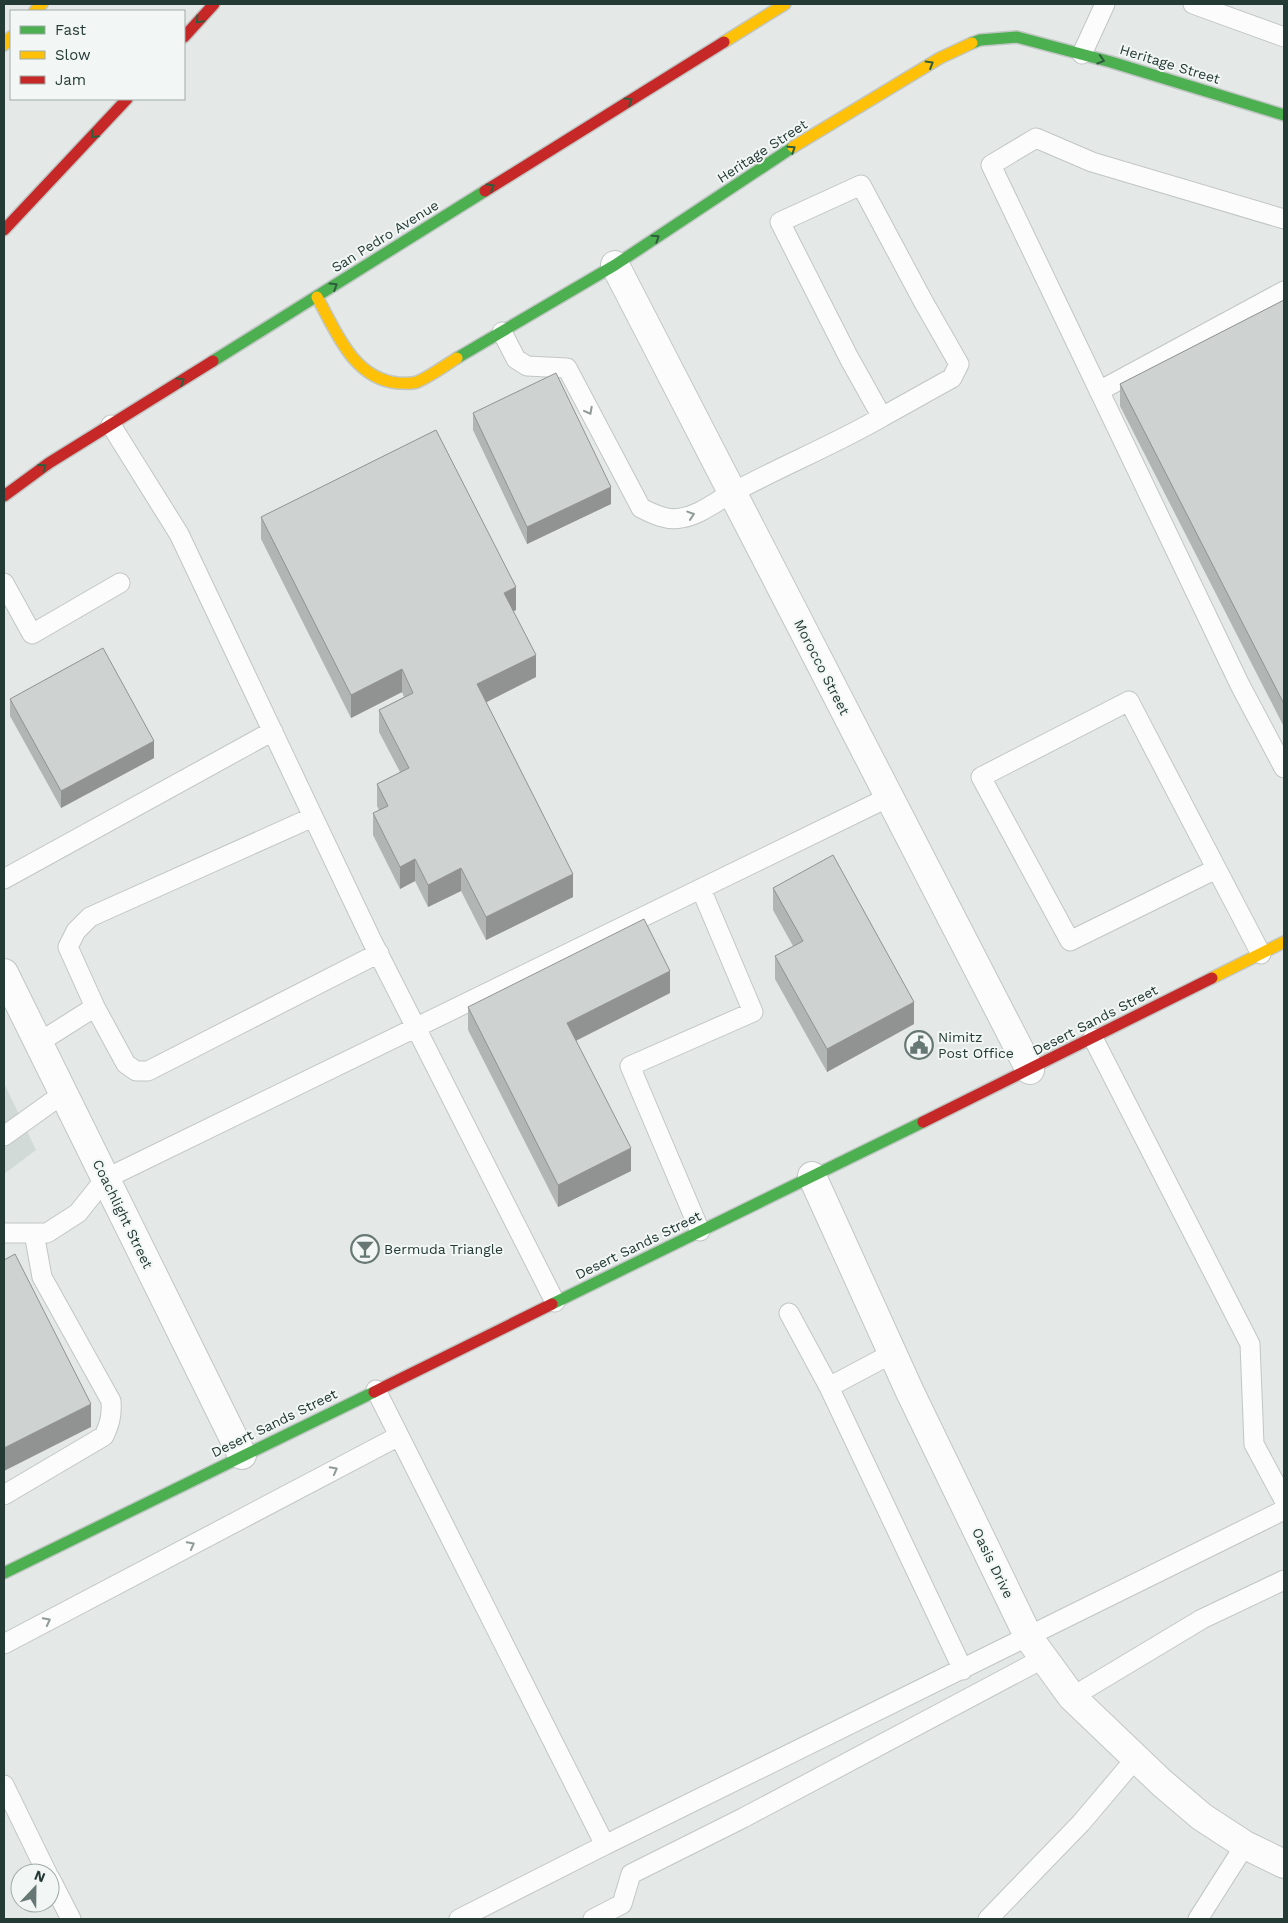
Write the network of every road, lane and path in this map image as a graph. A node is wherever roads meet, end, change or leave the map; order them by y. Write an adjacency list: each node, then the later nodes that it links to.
1 (214, 4): 5 (street, one-way to 5)
2 (784, 4): 14 (street, San Pedro Avenue, one-way to 2)
3 (1104, 4): 7 (lane)
4 (1193, 4): 6 (lane)
5 (185, 36)
6 (1284, 37)
7 (1082, 54): 9 (street, Heritage Street, one-way to 9); 12 (street, Heritage Street, one-way to 7)
8 (126, 100): 11 (street, one-way to 11)
9 (1284, 115)
10 (1284, 219): 16 (lane)
11 (4, 230)
12 (615, 264): 15 (street, Heritage Street); 19 (street, Morocco Street)
13 (1284, 290): 16 (lane)
14 (317, 297): 15 (street, Heritage Street); 18 (street, San Pedro Avenue, one-way to 14)
15 (502, 332): 19 (lane, one-way to 19)
16 (1099, 391): 24 (lane)
17 (882, 417): 17 (lane); 19 (lane)
18 (111, 425): 20 (street, San Pedro Avenue, one-way to 18); 23 (lane)
19 (732, 493): 25 (street, Morocco Street)
20 (4, 496)
21 (4, 583): 22 (lane)
22 (120, 583)
23 (272, 731): 26 (lane); 28 (lane)
24 (1284, 768)
25 (889, 797): 29 (lane); 38 (street, Morocco Street)
26 (313, 817): 31 (lane); 34 (lane)
27 (1216, 869): 27 (lane); 32 (lane)
28 (4, 879)
29 (701, 889): 35 (lane); 43 (lane)
30 (1284, 942): 32 (street, Desert Sands Street)
31 (379, 953): 34 (lane); 35 (lane)
32 (1261, 954): 36 (street, Desert Sands Street)
33 (4, 973): 37 (street, Coachlight Street)
34 (95, 1007): 37 (lane)
35 (416, 1028): 42 (lane); 46 (lane)
36 (1093, 1038): 38 (street, Desert Sands Street); 54 (lane)
37 (38, 1043): 39 (street, Coachlight Street)
38 (1030, 1070): 41 (street, Desert Sands Street)
39 (64, 1093): 40 (lane); 42 (street, Coachlight Street)
40 (4, 1136)
41 (812, 1176): 43 (street, Desert Sands Street); 48 (street, Oasis Drive)
42 (106, 1179): 45 (lane); 52 (street, Coachlight Street)
43 (700, 1231): 46 (street, Desert Sands Street)
44 (4, 1233): 45 (lane)
45 (34, 1233): 53 (lane)
46 (555, 1302): 50 (street, Desert Sands Street)
47 (789, 1313): 49 (lane)
48 (892, 1353): 49 (lane); 59 (street, Oasis Drive)
49 (829, 1387): 60 (lane)
50 (376, 1390): 51 (lane); 52 (street, Desert Sands Street)
51 (399, 1436): 58 (lane, one-way to 51); 64 (lane)
52 (242, 1455): 56 (street, Desert Sands Street)
53 (4, 1495)
54 (1284, 1500)
55 (1284, 1510): 59 (lane)
56 (4, 1572)
57 (1284, 1580): 61 (lane)
58 (4, 1644)
59 (1036, 1648): 60 (lane); 61 (street, Oasis Drive); 71 (lane)
60 (963, 1670): 64 (lane)
61 (1072, 1697): 62 (street, Oasis Drive)
62 (1136, 1758): 65 (street, Oasis Drive); 72 (lane)
63 (4, 1785): 66 (lane)
64 (605, 1845): 70 (lane)
65 (1245, 1845): 67 (street, Oasis Drive); 73 (lane)
66 (43, 1863)
67 (1284, 1864)
68 (60, 1898): 69 (lane)
69 (70, 1919)
70 (459, 1919)
71 (593, 1919)
72 (988, 1919)
73 (1198, 1919)

